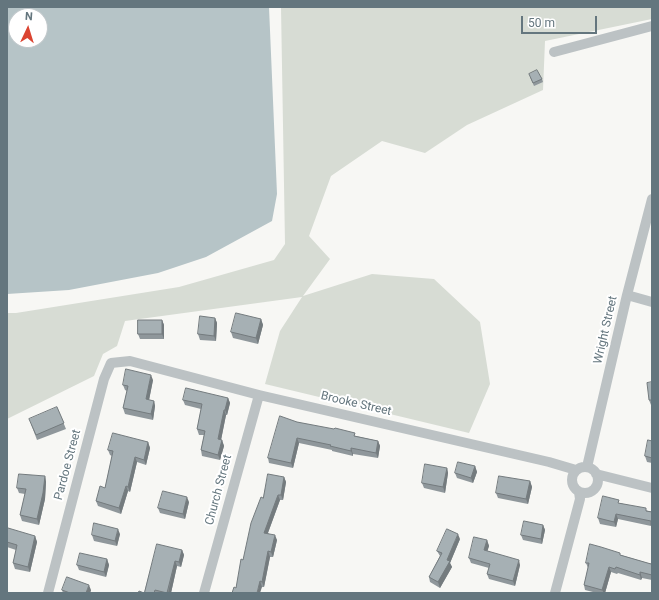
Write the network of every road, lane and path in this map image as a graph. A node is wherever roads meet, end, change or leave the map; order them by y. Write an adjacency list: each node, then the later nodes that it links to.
1 (652, 26): 2 (street)
2 (554, 52)
3 (652, 199): 4 (street, Wright Street)
4 (627, 295): 5 (street); 8 (street, Wright Street)
5 (652, 302)
6 (130, 361): 7 (street, Brooke Street); 13 (street, Pardoe Street)
7 (259, 395): 9 (street, Brooke Street); 14 (street, Church Street)
8 (587, 467): 9 (street); 10 (street)
9 (576, 470): 12 (street)
10 (596, 474): 11 (street); 12 (street)
11 (652, 488)
12 (580, 492): 15 (street)
13 (48, 593)
14 (204, 593)
15 (555, 593)

